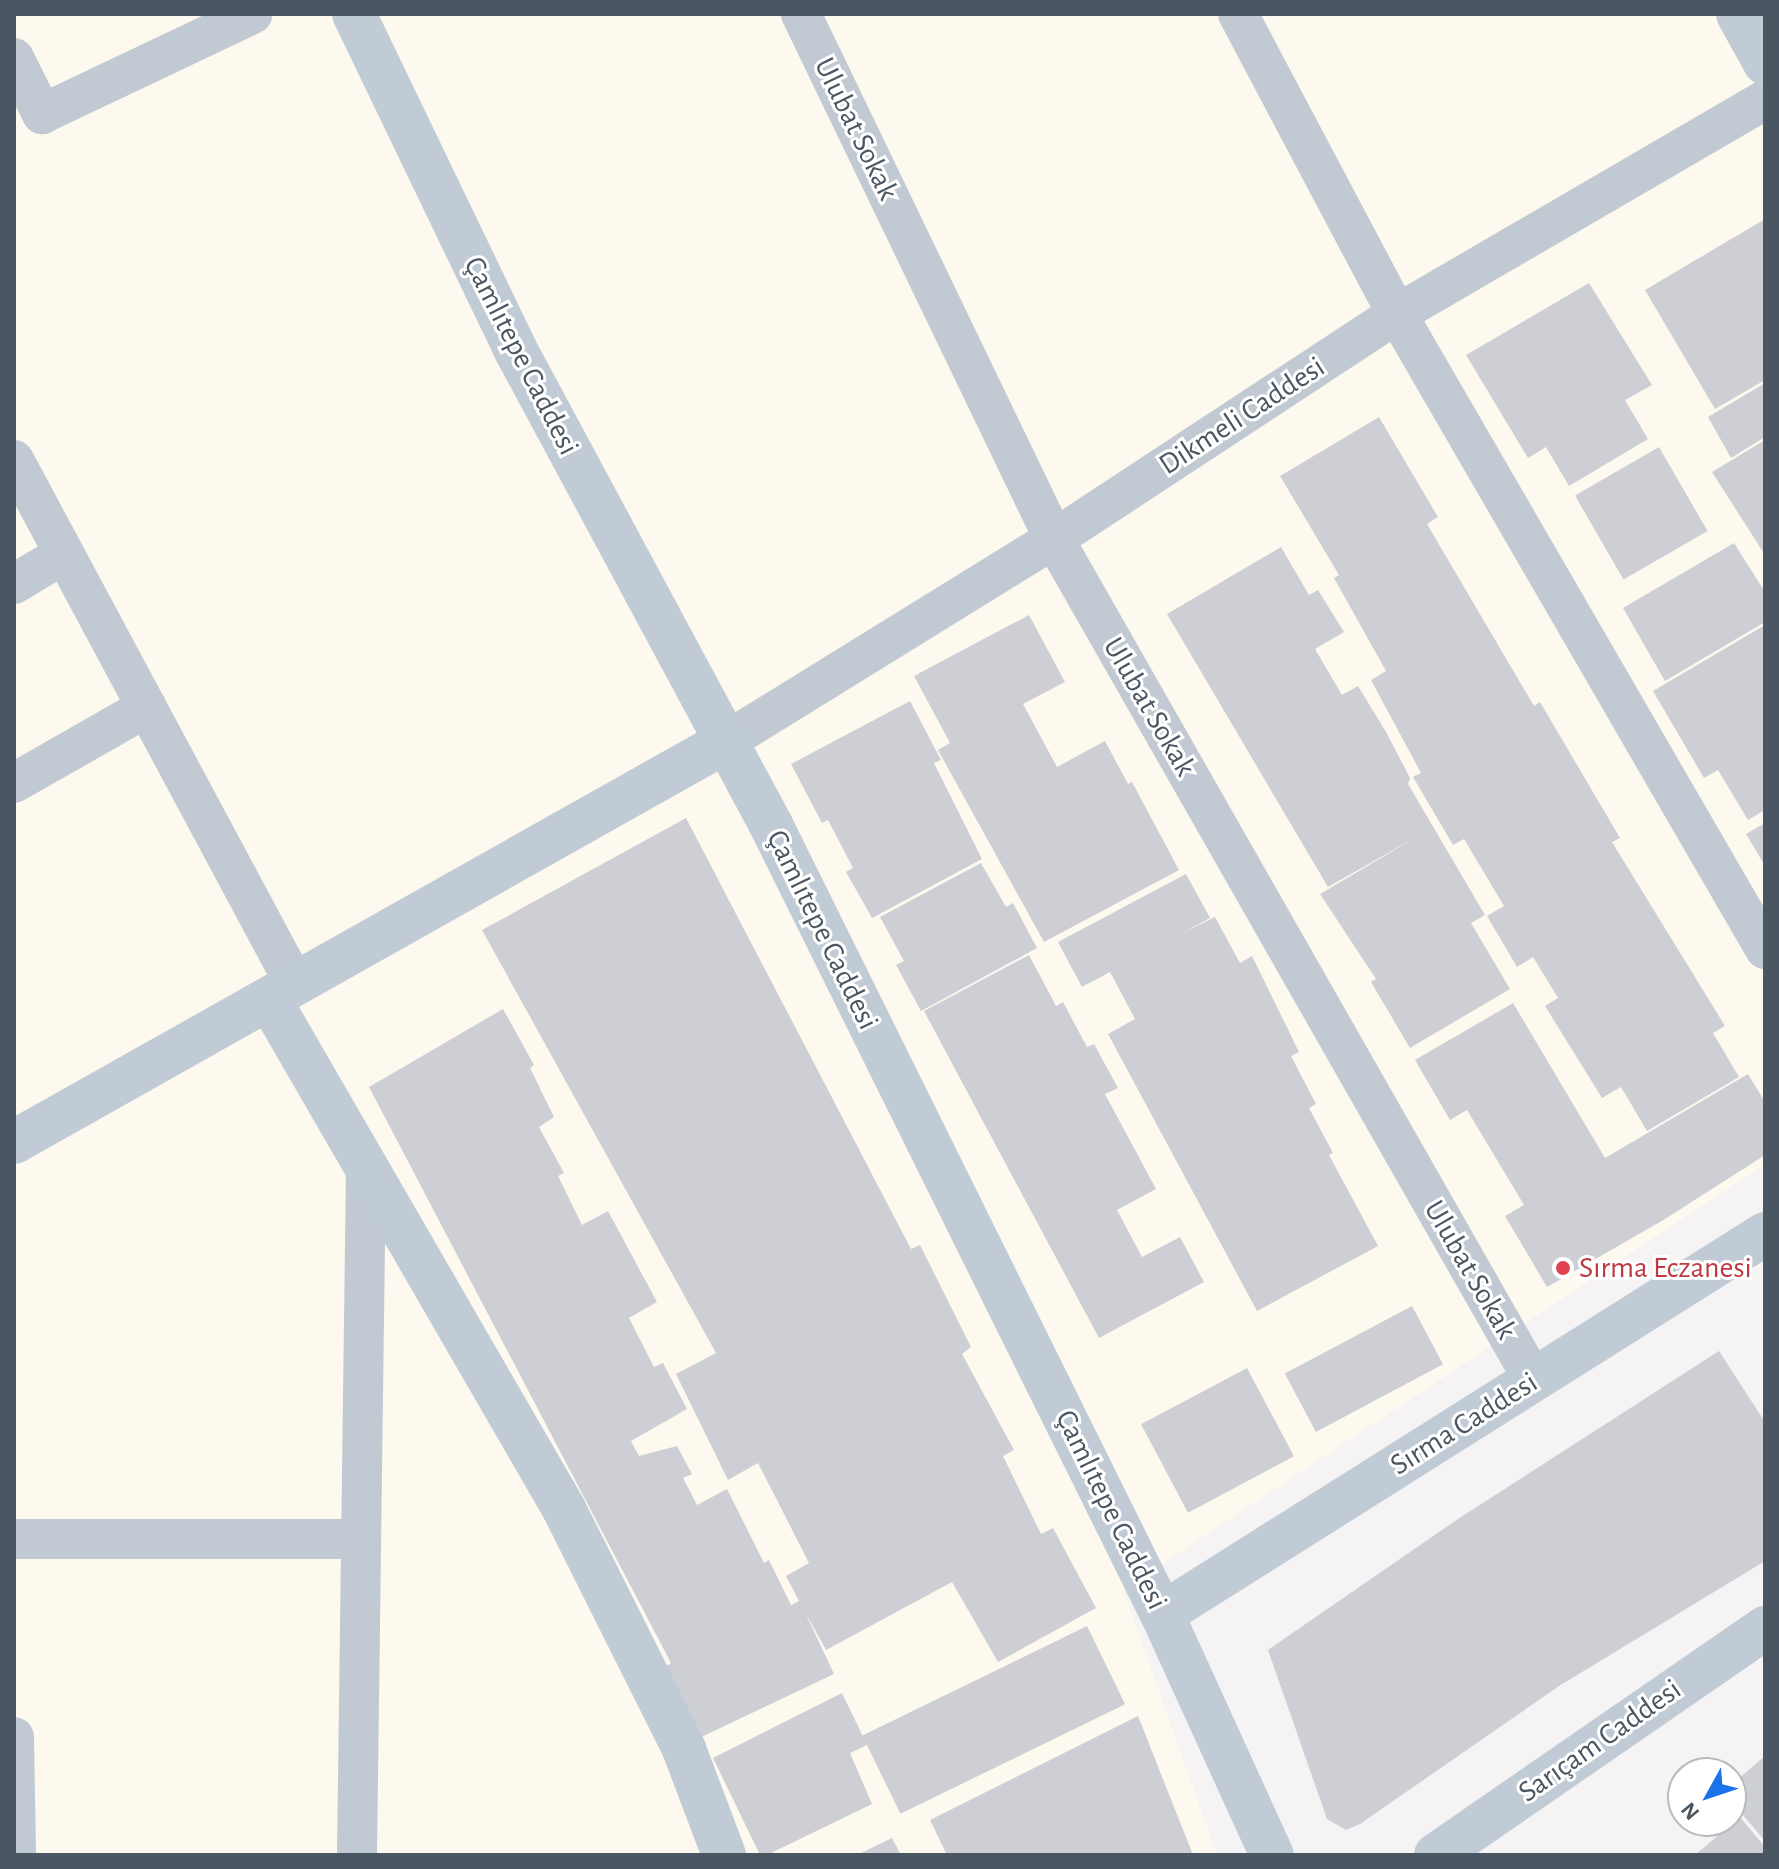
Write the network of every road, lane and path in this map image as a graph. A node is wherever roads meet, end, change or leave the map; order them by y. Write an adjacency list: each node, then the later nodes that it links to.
1 (253, 14): 6 (street)
2 (354, 14): 15 (street, Çamlıtepe Caddesi)
3 (801, 14): 11 (street, Ulubat Sokak)
4 (1238, 14): 9 (street)
5 (1738, 14): 7 (street)
6 (14, 58)
7 (1765, 63)
8 (1765, 100): 9 (street, Dikmeli Caddesi)
9 (1397, 314): 11 (street, Dikmeli Caddesi); 17 (street)
10 (14, 460): 12 (street)
11 (1054, 539): 15 (street, Dikmeli Caddesi); 22 (street, Ulubat Sokak)
12 (64, 554): 13 (street); 14 (street)
13 (14, 584)
14 (147, 707): 16 (street); 18 (street)
15 (725, 742): 18 (street); 25 (street, Çamlıtepe Caddesi)
16 (14, 783)
17 (1765, 949)
18 (282, 992): 19 (street); 20 (street)
19 (14, 1142)
20 (366, 1167): 24 (street); 30 (street)
21 (1765, 1234): 22 (street, Sırma Caddesi)
22 (1534, 1381): 25 (street, Sırma Caddesi)
23 (14, 1539): 24 (street)
24 (361, 1539): 29 (street)
25 (1162, 1614): 31 (street, Çamlıtepe Caddesi)
26 (1765, 1628): 32 (street, Sarıçam Caddesi)
27 (14, 1737): 28 (street)
28 (16, 1855)
29 (357, 1855)
30 (724, 1855)
31 (1272, 1855)
32 (1436, 1855)

